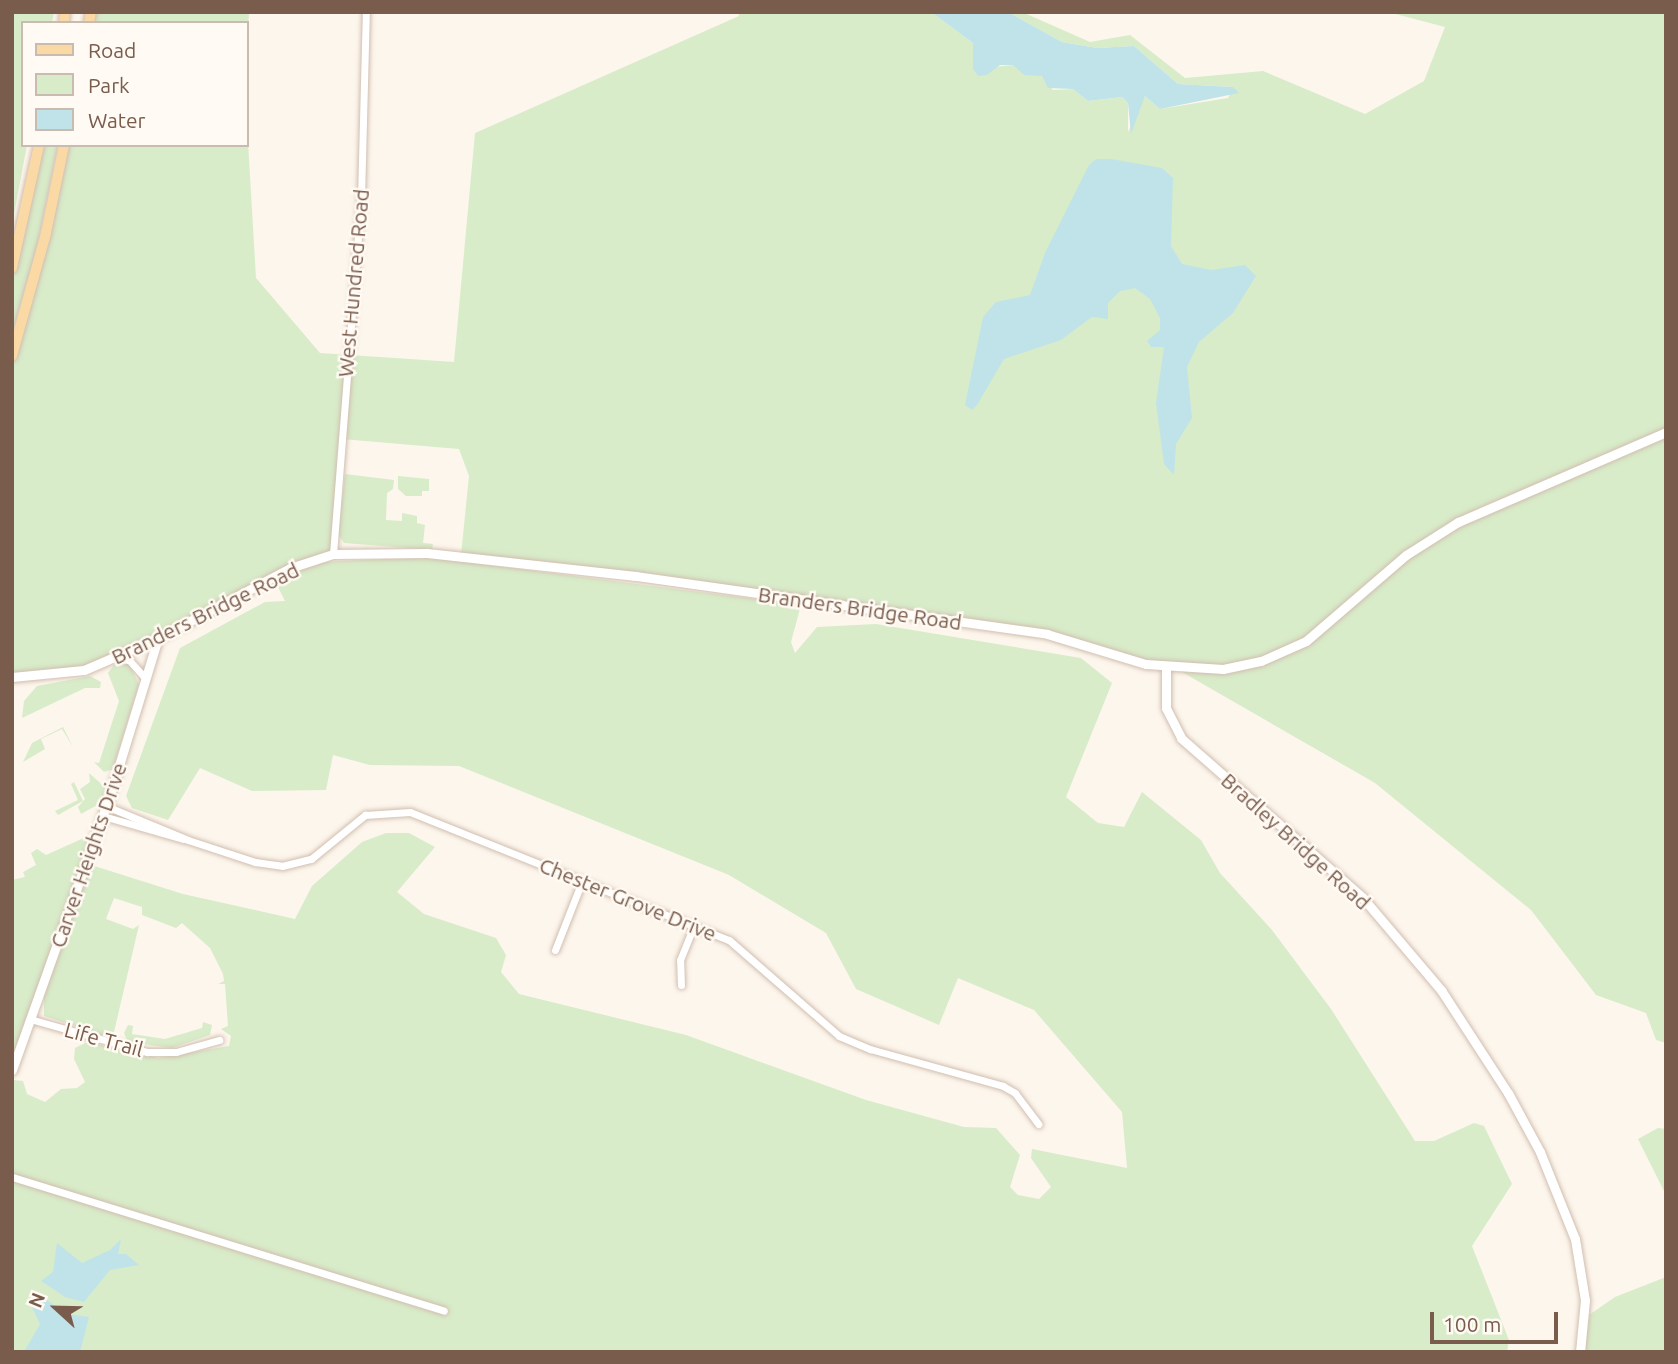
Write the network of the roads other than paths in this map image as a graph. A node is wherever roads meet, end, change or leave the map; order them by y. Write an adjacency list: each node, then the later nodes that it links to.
1 (366, 12): 7 (street, West Hundred Road)
2 (39, 147): 4 (main road)
3 (64, 147): 5 (main road)
4 (12, 268)
5 (12, 356)
6 (1666, 432): 10 (street, Branders Bridge Road)
7 (333, 554): 8 (street, Branders Bridge Road); 10 (street, Branders Bridge Road)
8 (158, 638): 9 (street, Branders Bridge Road); 12 (street, Carver Heights Drive)
9 (113, 658): 11 (street, Branders Bridge Road); 12 (street)
10 (1166, 667): 24 (street, Bradley Bridge Road)
11 (12, 677)
12 (146, 680): 13 (street, Carver Heights Drive)
13 (105, 811): 14 (street, Chester Grove Drive); 18 (street, Carver Heights Drive)
14 (582, 881): 15 (street, Chester Grove Drive); 16 (street)
15 (694, 926): 17 (street); 21 (street, Chester Grove Drive)
16 (555, 950)
17 (681, 985)
18 (30, 1019): 19 (street, Life Trail); 20 (street, Carver Heights Drive)
19 (219, 1040)
20 (12, 1070)
21 (1038, 1124)
22 (12, 1177): 23 (street)
23 (444, 1311)
24 (1580, 1352)

